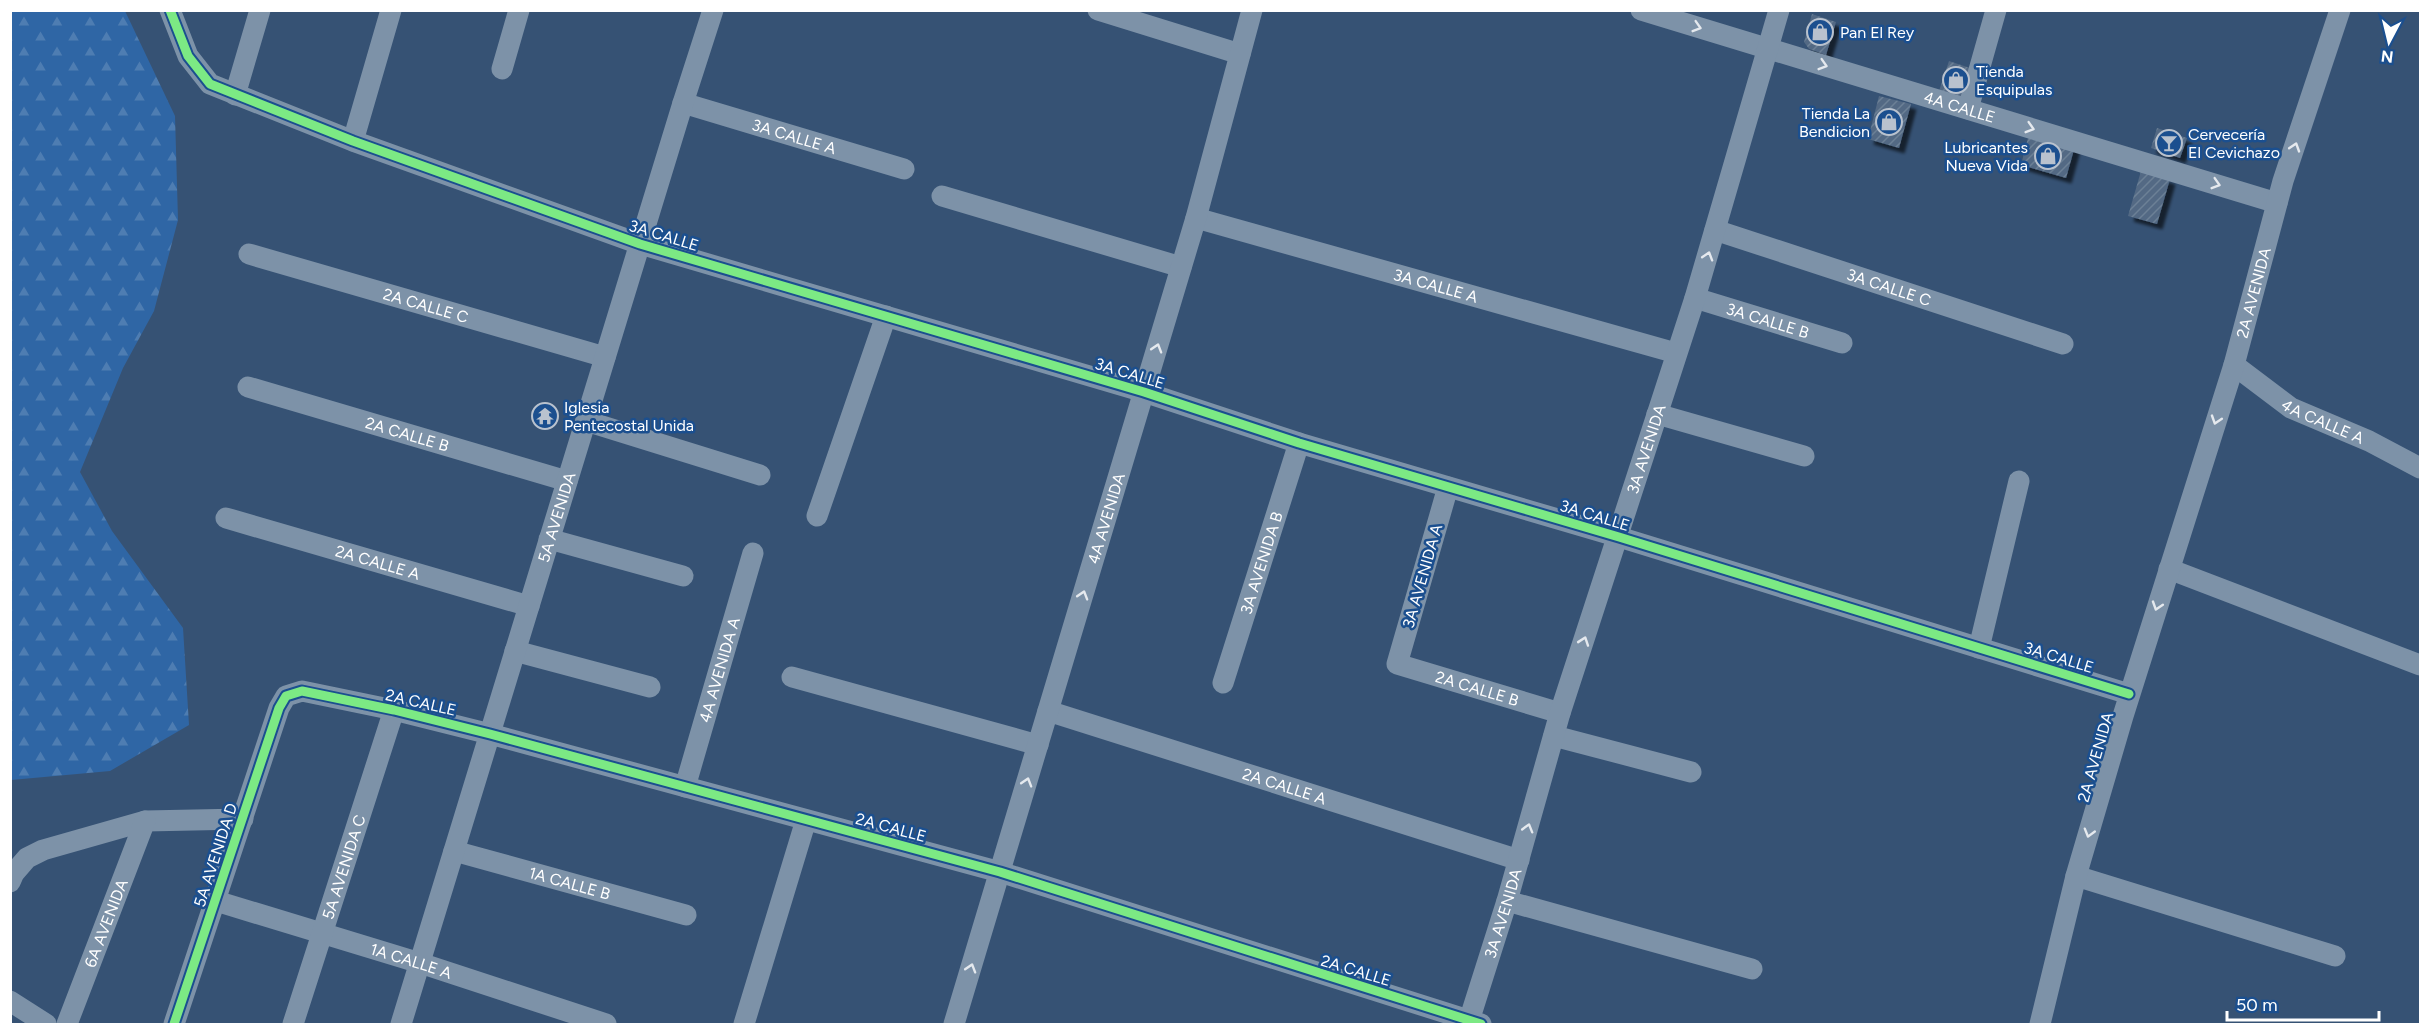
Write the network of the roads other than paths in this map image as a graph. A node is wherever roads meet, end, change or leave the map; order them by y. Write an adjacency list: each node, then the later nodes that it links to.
1 (170, 10): 15 (street, 3A CALLE)
2 (260, 10): 15 (street)
3 (391, 10): 18 (street)
4 (519, 10): 14 (street)
5 (713, 10): 16 (street, 5A AVENIDA)
6 (1098, 10): 13 (street)
7 (1252, 10): 13 (street, 4A AVENIDA)
8 (1641, 10): 12 (street, 4A CALLE, one-way to 12)
9 (1779, 10): 12 (street, 3A AVENIDA)
10 (1995, 10): 17 (street)
11 (2340, 10): 21 (street, 2A AVENIDA, one-way to 11)
12 (1767, 48): 17 (street, 4A CALLE, one-way to 17); 23 (street, 3A AVENIDA)
13 (1240, 54): 22 (street, 4A AVENIDA)
14 (502, 69)
15 (235, 95): 18 (street, 3A CALLE)
16 (683, 103): 19 (street, 3A CALLE A); 24 (street, 5A AVENIDA)
17 (1968, 109): 21 (street, 4A CALLE, one-way to 21)
18 (353, 141): 24 (street, 3A CALLE)
19 (904, 169)
20 (942, 196): 26 (street)
21 (2277, 203): 33 (street, 2A AVENIDA)
22 (1196, 218): 26 (street, 4A AVENIDA); 31 (street, 3A CALLE A)
23 (1715, 231): 27 (street, 3A AVENIDA, one-way to 23); 30 (street, 3A CALLE C)
24 (640, 244): 28 (street, 3A CALLE); 32 (street, 5A AVENIDA)
25 (249, 254): 32 (street, 2A CALLE C)
26 (1181, 267): 35 (street, 4A AVENIDA, one-way to 26)
27 (1695, 298): 29 (street, 3A CALLE B); 31 (street, 3A AVENIDA)
28 (886, 316): 35 (street, 3A CALLE); 45 (street)
29 (1842, 343)
30 (2063, 344)
31 (1676, 353): 36 (street, 3A AVENIDA)
32 (605, 357): 37 (street, 5A AVENIDA)
33 (2234, 365): 40 (street, 4A CALLE A); 50 (street, 2A AVENIDA, one-way to 50)
34 (248, 387): 42 (street, 2A CALLE B)
35 (1144, 392): 38 (street, 3A CALLE); 63 (street, 4A AVENIDA, one-way to 35)
36 (1657, 414): 39 (street); 47 (street, 3A AVENIDA)
37 (586, 421): 41 (street); 42 (street, 5A AVENIDA)
38 (1299, 443): 44 (street, 3A CALLE); 58 (street, 3A AVENIDA B)
39 (1804, 456)
40 (2421, 468)
41 (760, 475)
42 (567, 481): 48 (street, 5A AVENIDA)
43 (2019, 481): 53 (street)
44 (1448, 487): 47 (street, 3A CALLE); 55 (street, 3A AVENIDA A)
45 (817, 516)
46 (226, 518): 52 (street, 2A CALLE A)
47 (1619, 537): 53 (street, 3A CALLE); 64 (street, 3A AVENIDA, one-way to 47)
48 (549, 539): 51 (street); 52 (street, 5A AVENIDA)
49 (753, 553): 69 (street, 4A AVENIDA A)
50 (2169, 568): 56 (street); 60 (street, 2A AVENIDA, one-way to 60)
51 (683, 576)
52 (529, 606): 54 (street, 5A AVENIDA)
53 (1979, 648): 60 (street, 3A CALLE)
54 (515, 651): 59 (street); 65 (street, 5A AVENIDA)
55 (1397, 664): 64 (street, 2A CALLE B)
56 (2421, 665)
57 (792, 677): 67 (street)
58 (1222, 683)
59 (650, 687)
60 (2129, 694): 76 (street, 2A AVENIDA, one-way to 76)
61 (286, 696): 62 (street, 2A CALLE); 70 (street, 5A AVENIDA D)
62 (394, 710): 65 (street, 2A CALLE); 81 (street, 5A AVENIDA C)
63 (1048, 711): 67 (street, 4A AVENIDA); 74 (street, 2A CALLE A)
64 (1560, 713): 66 (street, 3A AVENIDA)
65 (490, 734): 69 (street, 2A CALLE); 73 (street, 5A AVENIDA)
66 (1554, 736): 68 (street); 74 (street, 3A AVENIDA, one-way to 66)
67 (1038, 745): 75 (street, 4A AVENIDA, one-way to 67)
68 (1691, 772)
69 (685, 787): 71 (street, 2A CALLE)
70 (243, 819): 72 (street); 78 (street, 5A AVENIDA D)
71 (806, 820): 75 (street, 2A CALLE); 93 (street)
72 (145, 821): 77 (street); 88 (street, 6A AVENIDA)
73 (454, 851): 80 (street, 1A CALLE B); 83 (street, 5A AVENIDA)
74 (1519, 860): 79 (street, 3A AVENIDA)
75 (1000, 872): 86 (street, 2A CALLE); 94 (street, 4A AVENIDA, one-way to 75)
76 (2076, 876): 82 (street); 95 (street, 2A AVENIDA)
77 (10, 882)
78 (216, 901): 81 (street, 1A CALLE A); 89 (street, 5A AVENIDA D)
79 (1507, 901): 84 (street); 86 (street, 3A AVENIDA)
80 (686, 915)
81 (322, 933): 83 (street, 1A CALLE A); 90 (street, 5A AVENIDA C)
82 (2335, 956)
83 (420, 963): 91 (street, 5A AVENIDA); 92 (street, 1A CALLE A)
84 (1752, 969)
85 (10, 1001): 87 (street)
86 (1472, 1023)
87 (46, 1024)
88 (67, 1024)
89 (174, 1024)
90 (292, 1024)
91 (401, 1024)
92 (606, 1024)
93 (744, 1024)
94 (954, 1024)
95 (2040, 1024)

